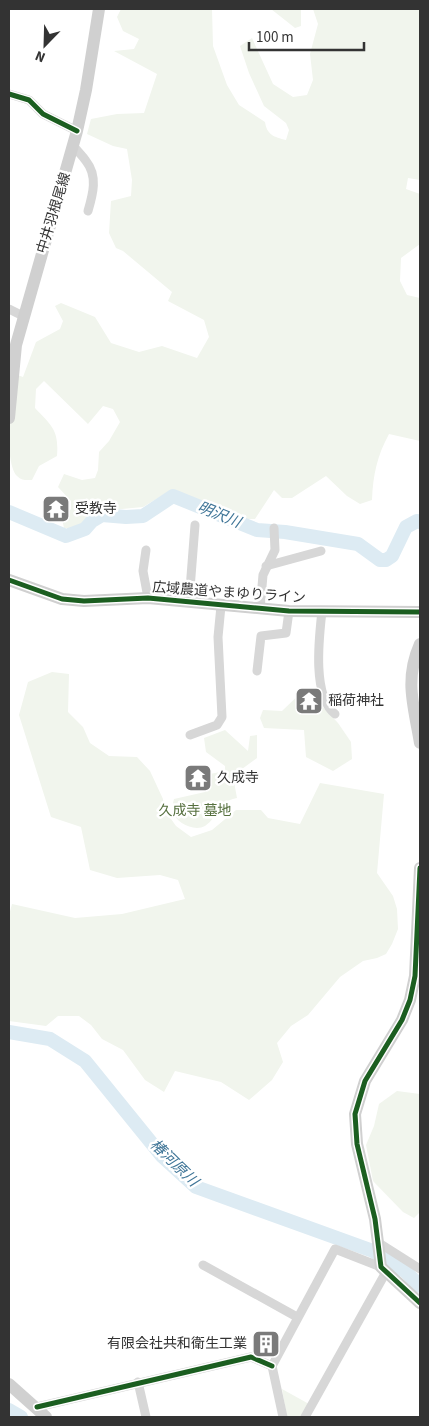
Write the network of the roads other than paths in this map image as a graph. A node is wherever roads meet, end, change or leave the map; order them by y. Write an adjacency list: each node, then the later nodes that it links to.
1 (99, 9): 3 (street, 中井羽根尾線)
2 (9, 94): 3 (street)
3 (77, 131): 4 (street, 中井羽根尾線)
4 (73, 145): 5 (street); 7 (street, 中井羽根尾線)
5 (88, 211)
6 (9, 309): 7 (street)
7 (23, 316): 8 (street, 中井羽根尾線)
8 (13, 344): 9 (street, 中井羽根尾線)
9 (9, 418)
10 (196, 525): 17 (street)
11 (274, 528): 14 (street)
12 (146, 550): 16 (street)
13 (321, 551): 14 (street)
14 (265, 566): 19 (street)
15 (9, 580): 16 (street, 広域農道やまゆりライン)
16 (148, 598): 17 (street, 広域農道やまゆりライン)
17 (189, 602): 18 (street, 広域農道やまゆりライン)
18 (221, 606): 19 (street, 広域農道やまゆりライン); 26 (street)
19 (260, 609): 20 (street, 広域農道やまゆりライン)
20 (289, 611): 21 (street, 広域農道やまゆりライン); 24 (street)
21 (322, 611): 22 (street, 広域農道やまゆりライン); 25 (street)
22 (420, 612)
23 (420, 644): 27 (street)
24 (256, 671)
25 (336, 714)
26 (190, 735)
27 (420, 743)
28 (420, 868): 29 (street)
29 (379, 1246): 31 (street); 32 (street)
30 (203, 1265): 34 (street)
31 (420, 1269)
32 (384, 1270): 33 (street); 34 (street); 42 (street)
33 (420, 1303)
34 (297, 1317): 35 (street)
35 (272, 1366): 36 (street); 41 (street)
36 (138, 1382): 38 (street); 40 (street)
37 (9, 1384): 38 (street)
38 (37, 1407): 39 (street)
39 (46, 1417)
40 (146, 1417)
41 (283, 1417)
42 (305, 1417)

